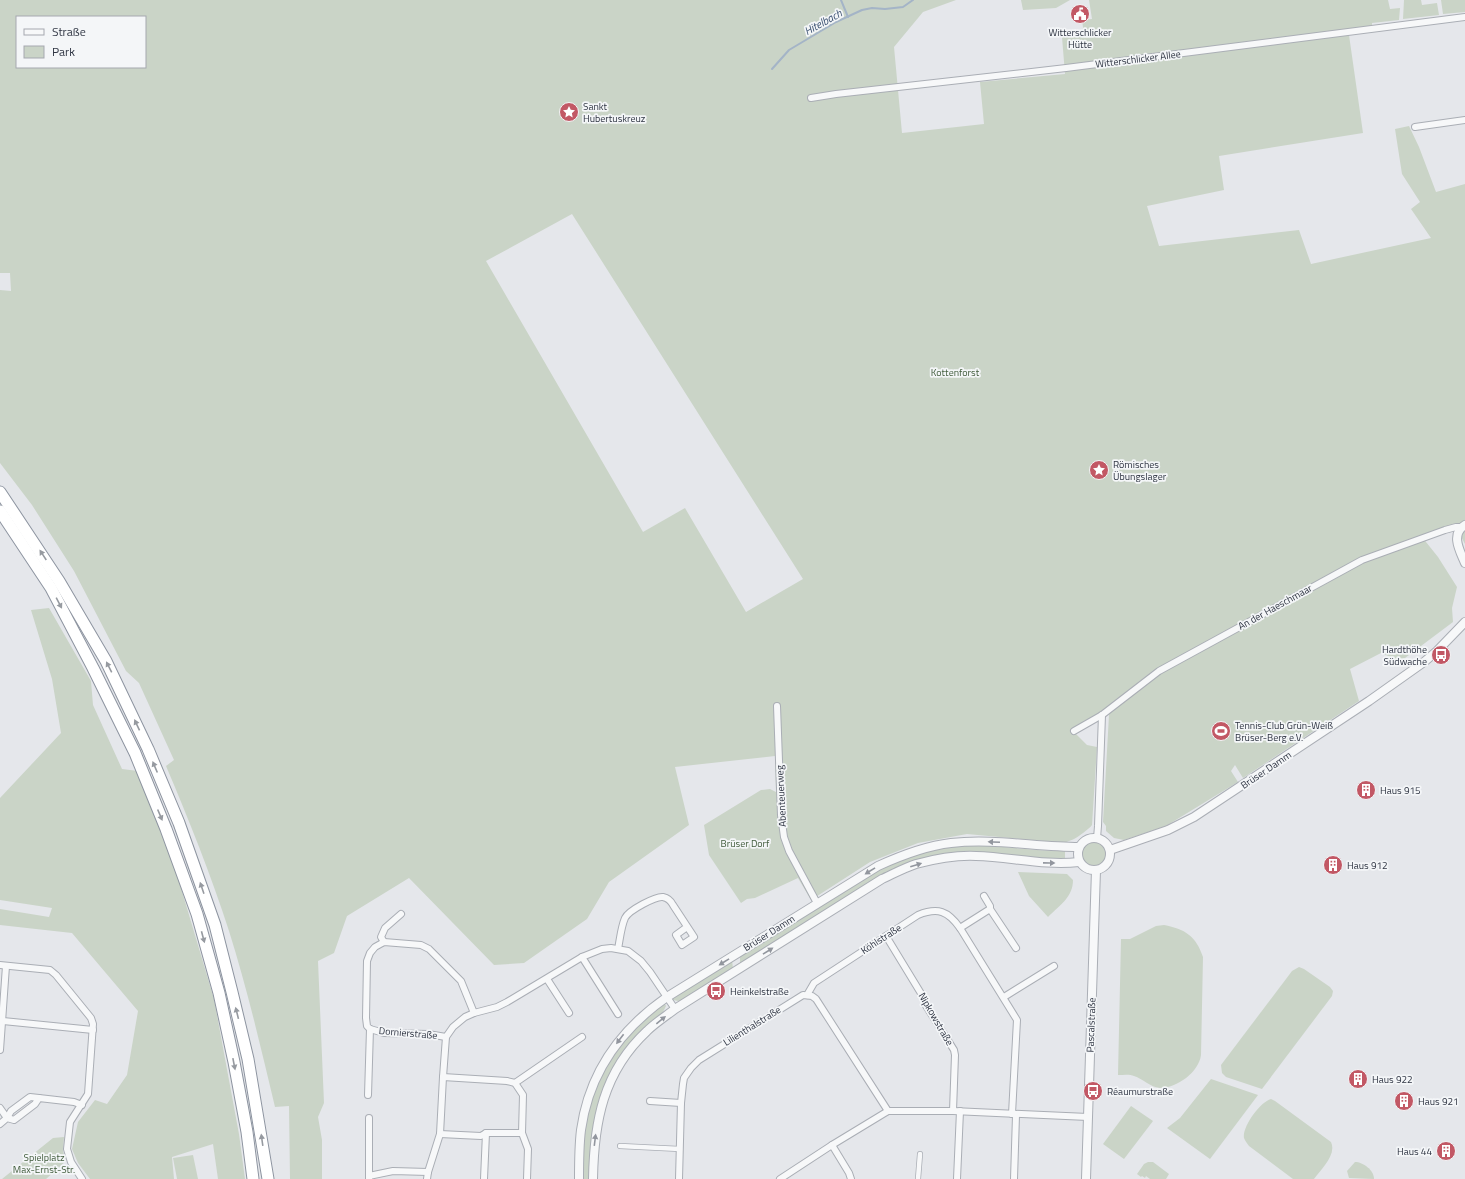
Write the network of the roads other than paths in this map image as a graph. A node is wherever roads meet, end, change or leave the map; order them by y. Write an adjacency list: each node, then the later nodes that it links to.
1 (1465, 17): 2 (street, Witterschlicker Allee)
2 (811, 98)
3 (1465, 120): 4 (street)
4 (1415, 127)
5 (0, 492): 71 (highway, one-way to 5)
6 (0, 512): 70 (highway, one-way to 70)
7 (1463, 526): 8 (street, An der Haeschmaar); 11 (street, An der Haeschmaar)
8 (1465, 563)
9 (1465, 622): 15 (street, Brüser Damm)
10 (777, 706): 19 (street, Abenteuerweg)
11 (1102, 714): 12 (street, An der Haeschmaar); 13 (street)
12 (1074, 731)
13 (1097, 838): 14 (street); 15 (street)
14 (1079, 847): 16 (street); 19 (street, Brüser Damm, one-way to 19)
15 (1110, 850): 17 (street)
16 (1079, 862): 17 (street, Brüser Damm); 35 (street, Brüser Damm, one-way to 16)
17 (1096, 870): 56 (street, Pascalstraße)
18 (984, 896): 20 (street)
19 (817, 903): 33 (street, Brüser Damm, one-way to 33)
20 (990, 909): 23 (street); 26 (street)
21 (401, 914): 25 (street)
22 (687, 927): 27 (street)
23 (960, 928): 24 (street, Köhlstraße); 34 (street, Köhlstraße)
24 (886, 936): 32 (street, Köhlstraße); 53 (street, Nipkowstraße)
25 (384, 942): 36 (street); 40 (street, Dornierstraße)
26 (1016, 948)
27 (618, 949): 28 (street); 33 (street)
28 (582, 957): 31 (street); 38 (street)
29 (3, 965): 39 (street); 41 (street)
30 (1054, 966): 34 (street)
31 (547, 978): 36 (street); 37 (street)
32 (807, 995): 49 (street, Lilienthalstraße); 52 (street)
33 (667, 997): 35 (street); 75 (street, Brüser Damm, one-way to 75)
34 (1004, 997): 55 (street, Köhlstraße)
35 (675, 1009): 76 (street, Brüser Damm, one-way to 35)
36 (474, 1013): 42 (street)
37 (569, 1013)
38 (618, 1014)
39 (3, 1021): 41 (street); 44 (street)
40 (370, 1029): 42 (street, Dornierstraße); 47 (street, Dornierstraße)
41 (93, 1030): 50 (street)
42 (446, 1037): 45 (street)
43 (582, 1037): 46 (street)
44 (0, 1050)
45 (443, 1077): 46 (street); 62 (street)
46 (515, 1083): 61 (street)
47 (368, 1095)
48 (650, 1101): 49 (street)
49 (681, 1102): 65 (street, Lilienthalstraße)
50 (82, 1105): 57 (street); 69 (street)
51 (0, 1108): 57 (street)
52 (888, 1111): 53 (street); 63 (street)
53 (953, 1111): 54 (street)
54 (960, 1111): 55 (street); 81 (street)
55 (1014, 1114): 56 (street); 82 (street)
56 (1088, 1117): 83 (street, Pascalstraße)
57 (7, 1118): 59 (street)
58 (369, 1118): 68 (street)
59 (0, 1124)
60 (486, 1133): 61 (street); 62 (street); 73 (street)
61 (522, 1133): 74 (street)
62 (440, 1134): 67 (street)
63 (832, 1145): 78 (street); 79 (street)
64 (620, 1146): 65 (street)
65 (680, 1149): 77 (street, Lilienthalstraße)
66 (920, 1154): 80 (street)
67 (428, 1172): 68 (street); 72 (street)
68 (369, 1177)
69 (82, 1179)
70 (253, 1179)
71 (268, 1179)
72 (427, 1179)
73 (484, 1179)
74 (527, 1179)
75 (579, 1179)
76 (593, 1179)
77 (679, 1179)
78 (780, 1179)
79 (851, 1179)
80 (918, 1179)
81 (957, 1179)
82 (1014, 1179)
83 (1086, 1179)

